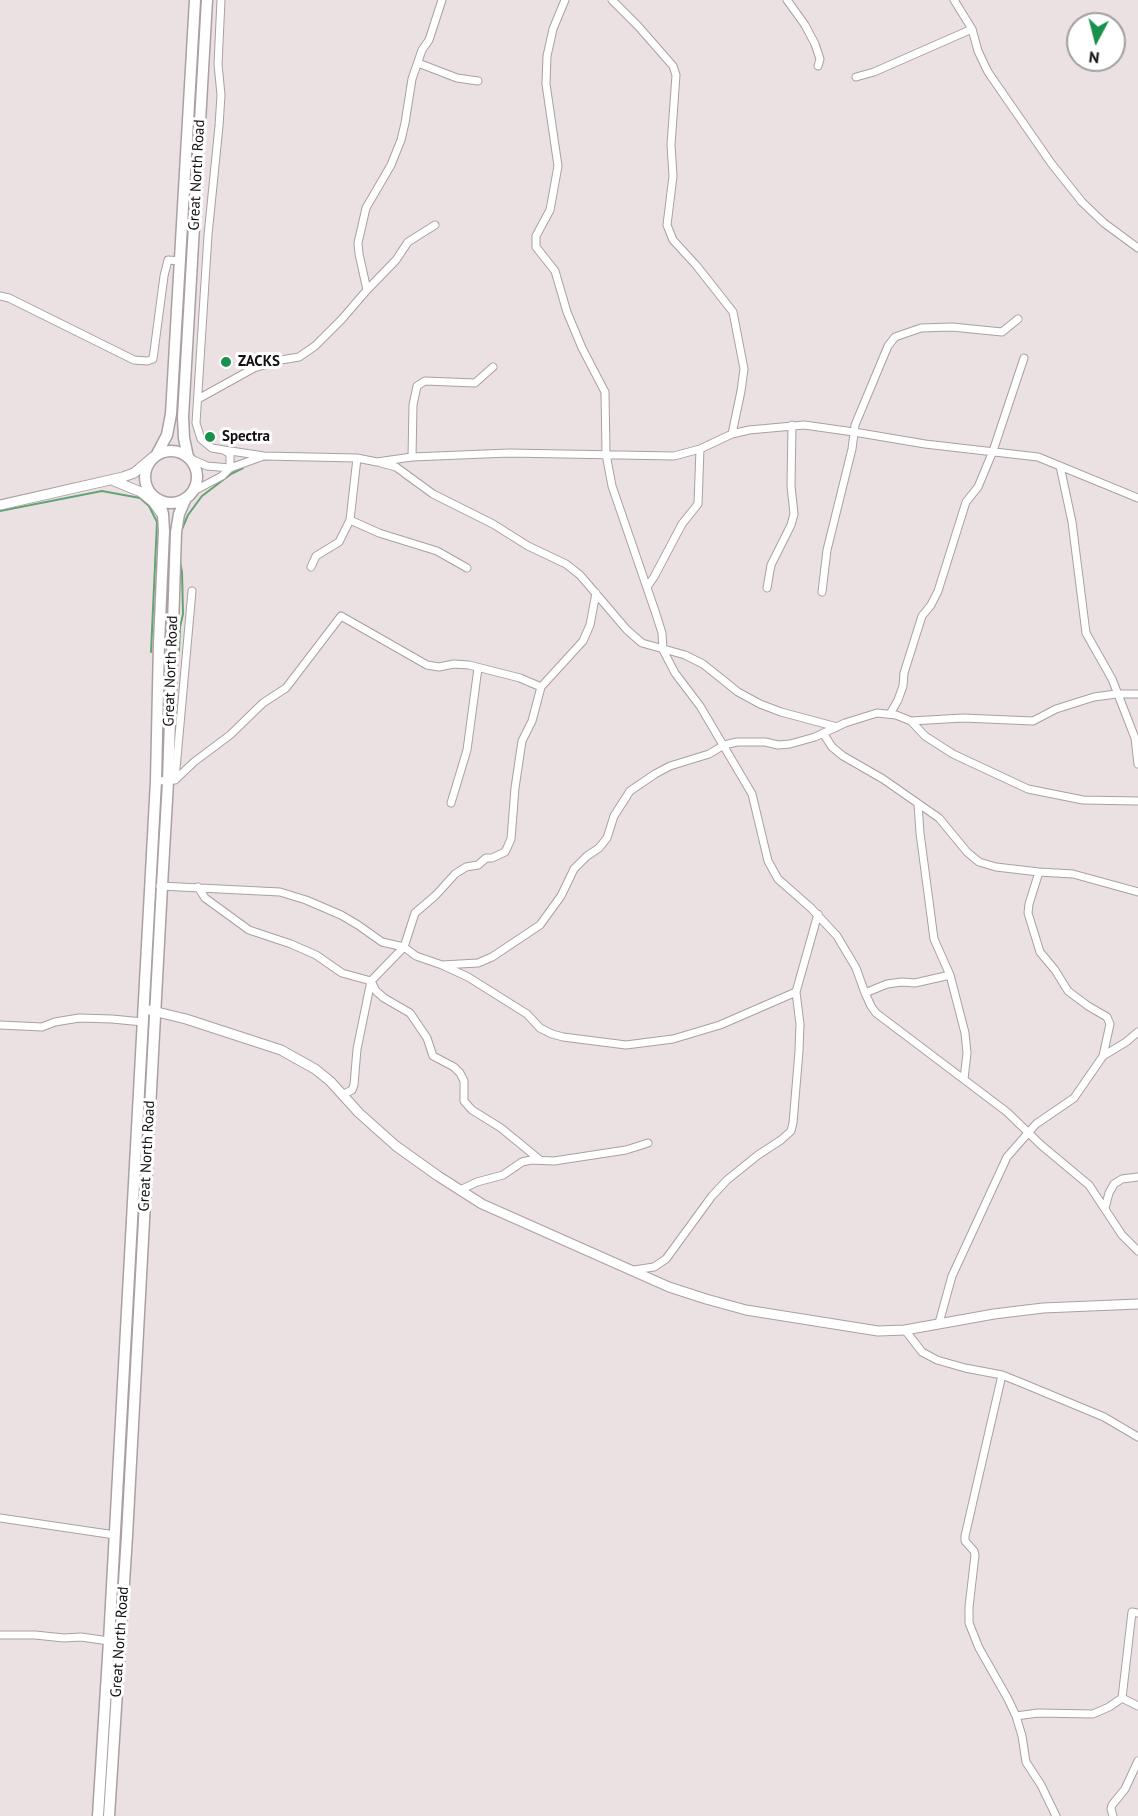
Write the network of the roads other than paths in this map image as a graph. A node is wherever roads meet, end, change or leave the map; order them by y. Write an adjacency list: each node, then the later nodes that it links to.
1 (195, 0): 16 (main road, Great North Road)
2 (207, 0): 33 (main road, Great North Road)
3 (221, 0): 22 (street)
4 (442, 0): 10 (street)
5 (566, 0): 29 (street)
6 (612, 0): 25 (street)
7 (787, 0): 11 (street)
8 (954, 0): 9 (street)
9 (972, 29): 12 (street); 15 (street)
10 (418, 63): 13 (street); 17 (street)
11 (818, 66)
12 (856, 77)
13 (478, 81)
14 (435, 225): 17 (street)
15 (1138, 249)
16 (181, 261): 18 (street); 30 (main road, Great North Road)
17 (367, 290): 22 (street)
18 (0, 296)
19 (1018, 319): 24 (street)
20 (1024, 358): 28 (street)
21 (493, 367): 32 (street)
22 (198, 399): 27 (street)
23 (792, 425): 24 (street); 25 (street); 49 (street)
24 (854, 432): 28 (street); 51 (street)
25 (732, 434): 26 (street)
26 (700, 449): 29 (street); 48 (street)
27 (224, 450): 31 (street); 37 (street)
28 (993, 451): 36 (street); 58 (street)
29 (606, 454): 32 (street); 48 (street)
30 (155, 456): 33 (main road); 38 (street); 42 (main road)
31 (264, 456): 34 (street); 37 (street)
32 (412, 457): 35 (street)
33 (189, 458): 37 (street); 40 (main road)
34 (357, 458): 35 (street); 45 (street)
35 (377, 462): 52 (street)
36 (1060, 466): 41 (street); 56 (street)
37 (230, 468): 40 (street)
38 (111, 480): 39 (street); 43 (street)
39 (141, 492): 42 (street); 44 (street)
40 (189, 495): 42 (main road); 64 (main road, Great North Road)
41 (1138, 498)
42 (158, 500): 44 (main road, Great North Road)
43 (0, 505)
44 (163, 516): 65 (main road, Great North Road)
45 (350, 520): 46 (street); 47 (street)
46 (311, 567)
47 (467, 568)
48 (646, 587): 53 (street)
49 (767, 588)
50 (192, 591): 64 (street)
51 (822, 592)
52 (596, 593): 53 (street); 55 (street)
53 (663, 650): 60 (street); 62 (street)
54 (478, 668): 55 (street); 64 (street); 67 (street)
55 (541, 687): 75 (street)
56 (1116, 694): 57 (street); 59 (street); 63 (street)
57 (1138, 694)
58 (890, 714): 59 (street); 60 (street)
59 (911, 721): 66 (street)
60 (837, 727): 61 (street)
61 (823, 733): 62 (street); 68 (street)
62 (724, 745): 74 (street); 76 (street)
63 (1138, 764)
64 (172, 780): 65 (street); 71 (main road, Great North Road)
65 (156, 781): 70 (main road, Great North Road)
66 (1138, 801)
67 (451, 803)
68 (918, 804): 69 (street); 77 (street)
69 (1039, 872): 73 (street); 86 (street)
70 (150, 885): 71 (street); 81 (main road, Great North Road)
71 (162, 886): 72 (street); 82 (main road, Great North Road)
72 (198, 887): 75 (street); 78 (street)
73 (1138, 892)
74 (818, 914): 79 (street); 80 (street)
75 (404, 947): 76 (street); 78 (street)
76 (442, 965): 79 (street)
77 (950, 975): 80 (street); 87 (street)
78 (372, 981): 88 (street); 91 (street)
79 (796, 992): 96 (street)
80 (865, 993): 87 (street)
81 (144, 1009): 82 (street); 83 (main road, Great North Road)
82 (156, 1012): 88 (street); 112 (main road, Great North Road)
83 (143, 1022): 84 (street); 103 (main road, Great North Road)
84 (0, 1025)
85 (1138, 1032): 86 (street)
86 (1103, 1056): 89 (street)
87 (964, 1079): 89 (street)
88 (342, 1095): 93 (street)
89 (1029, 1132): 94 (street); 98 (street)
90 (648, 1143): 91 (street)
91 (540, 1160): 93 (street)
92 (1138, 1177): 94 (street)
93 (460, 1190): 96 (street)
94 (1105, 1208): 95 (street)
95 (1138, 1251)
96 (634, 1270): 99 (street)
97 (1138, 1304): 98 (street)
98 (939, 1323): 99 (street)
99 (905, 1330): 100 (street)
100 (1002, 1375): 101 (street); 109 (street)
101 (1138, 1437)
102 (0, 1518): 103 (street)
103 (115, 1535): 106 (main road, Great North Road)
104 (1138, 1612): 107 (street)
105 (0, 1635): 106 (street)
106 (109, 1641): 111 (main road, Great North Road)
107 (1122, 1698): 108 (street); 109 (street)
108 (1138, 1706)
109 (1016, 1716): 113 (street)
110 (1138, 1761): 114 (street)
111 (98, 1816)
112 (109, 1816)
113 (1056, 1816)
114 (1113, 1816)

